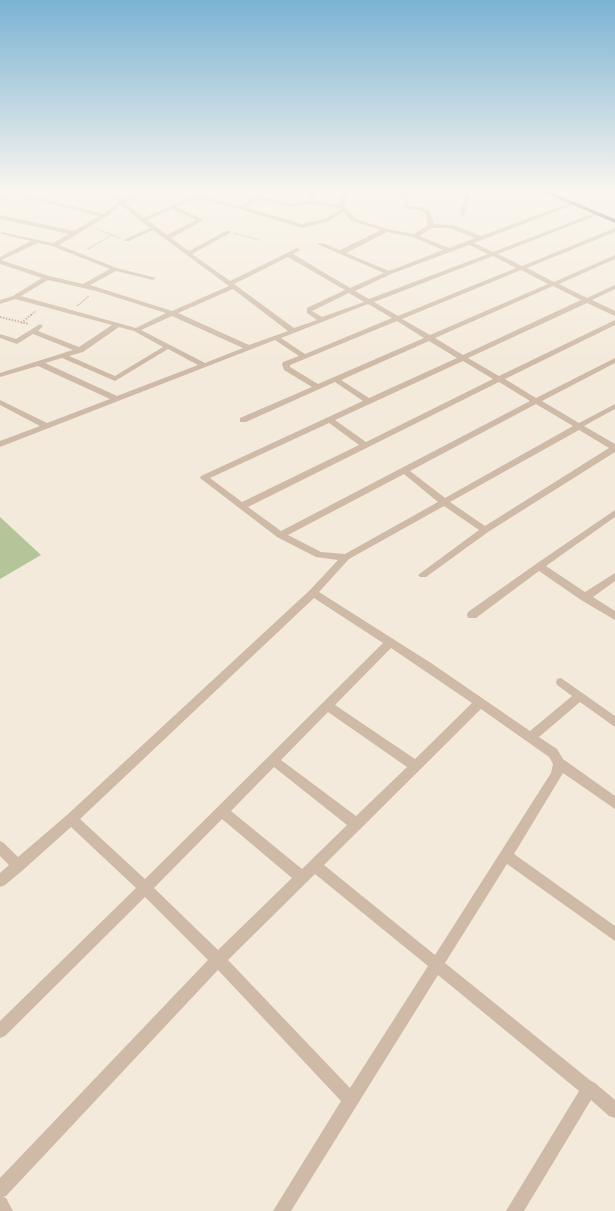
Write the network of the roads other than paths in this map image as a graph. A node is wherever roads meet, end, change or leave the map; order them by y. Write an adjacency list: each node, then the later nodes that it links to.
1 (24, 248): 19 (street)
2 (60, 248): 22 (street)
3 (182, 248): 14 (street)
4 (199, 248): 14 (street)
5 (328, 248): 15 (street)
6 (351, 248): 15 (street)
7 (442, 248): 13 (street)
8 (459, 248): 13 (street)
9 (479, 248): 17 (street)
10 (509, 248): 17 (street)
11 (572, 248): 21 (street)
12 (297, 250): 16 (street)
13 (450, 251): 23 (street)
14 (189, 253): 28 (street)
15 (340, 253): 23 (street)
16 (288, 254): 28 (street); 30 (street)
17 (492, 254): 21 (street); 34 (street)
18 (615, 257): 26 (street)
19 (0, 259)
20 (0, 262): 24 (street)
21 (521, 268): 26 (street); 37 (street)
22 (115, 269): 25 (street); 27 (street)
23 (389, 273): 30 (street)
24 (47, 278): 27 (street); 31 (street)
25 (153, 278)
26 (554, 284): 32 (street); 47 (street)
27 (84, 286): 35 (street)
28 (232, 286): 35 (street); 44 (street)
29 (615, 287): 32 (street)
30 (348, 290): 34 (street); 38 (street)
31 (15, 297): 33 (street); 40 (street)
32 (586, 300): 36 (street); 53 (street)
33 (0, 302)
34 (368, 302): 37 (street); 38 (street)
35 (172, 312): 42 (street); 49 (street)
36 (615, 314)
37 (397, 319): 47 (street); 52 (street)
38 (322, 320): 44 (street)
39 (615, 322): 58 (street)
40 (118, 324): 42 (street); 50 (street)
41 (40, 326): 43 (street)
42 (136, 330): 48 (street)
43 (32, 331): 45 (street); 50 (street)
44 (293, 331): 46 (street)
45 (0, 336)
46 (276, 338): 49 (street); 52 (street)
47 (430, 339): 53 (street); 59 (street)
48 (167, 347): 51 (street); 56 (street)
49 (249, 348): 56 (street)
50 (80, 350): 51 (street)
51 (61, 356): 55 (street)
52 (306, 357): 60 (street)
53 (462, 358): 58 (street); 62 (street)
54 (615, 360): 63 (street)
55 (38, 363): 57 (street); 61 (street)
56 (204, 365): 61 (street)
57 (0, 375)
58 (499, 379): 63 (street); 71 (street)
59 (337, 380): 60 (street); 62 (street)
60 (318, 388): 67 (street)
61 (117, 399): 68 (street)
62 (368, 401): 66 (street)
63 (536, 401): 69 (street); 73 (street)
64 (0, 402): 68 (street)
65 (615, 406): 69 (street)
66 (329, 419): 71 (street); 75 (street)
67 (243, 420)
68 (46, 426): 70 (street)
69 (578, 426): 72 (street); 74 (street)
70 (0, 444)
71 (365, 445): 75 (street)
72 (615, 448): 77 (street)
73 (404, 470): 74 (street); 78 (street)
74 (444, 502): 77 (street); 79 (street)
75 (242, 506): 78 (street)
76 (615, 512): 80 (street)
77 (485, 530): 81 (street)
78 (280, 535): 79 (street)
79 (346, 557): 83 (street)
80 (538, 566): 84 (street); 85 (street)
81 (423, 575)
82 (615, 576): 84 (street)
83 (313, 593): 87 (street); 99 (street)
84 (585, 596): 86 (street)
85 (472, 615)
86 (615, 616)
87 (390, 643): 90 (street); 91 (street)
88 (561, 682): 89 (street)
89 (580, 696): 92 (street); 93 (street)
90 (480, 703): 93 (street); 96 (street)
91 (327, 706): 94 (street); 96 (street)
92 (615, 722)
93 (530, 737): 95 (street)
94 (273, 760): 98 (street); 100 (street)
95 (559, 763): 97 (street); 102 (street)
96 (415, 766): 100 (street)
97 (615, 803)
98 (222, 810): 105 (street); 107 (street)
99 (71, 819): 104 (street); 107 (street)
100 (356, 824): 103 (street)
101 (0, 847): 104 (street)
102 (505, 855): 108 (street); 110 (street)
103 (314, 865): 105 (street); 110 (street)
104 (18, 866): 106 (street)
105 (301, 877): 109 (street)
106 (0, 881)
107 (146, 888): 109 (street); 111 (street)
108 (615, 934)
109 (218, 960): 113 (street); 115 (street)
110 (436, 965): 112 (street); 113 (street)
111 (0, 1031)
112 (590, 1088): 114 (street); 119 (street)
113 (351, 1100): 118 (street)
114 (615, 1110)
115 (0, 1190)
116 (0, 1204): 117 (street)
117 (5, 1211)
118 (281, 1211)
119 (514, 1211)

